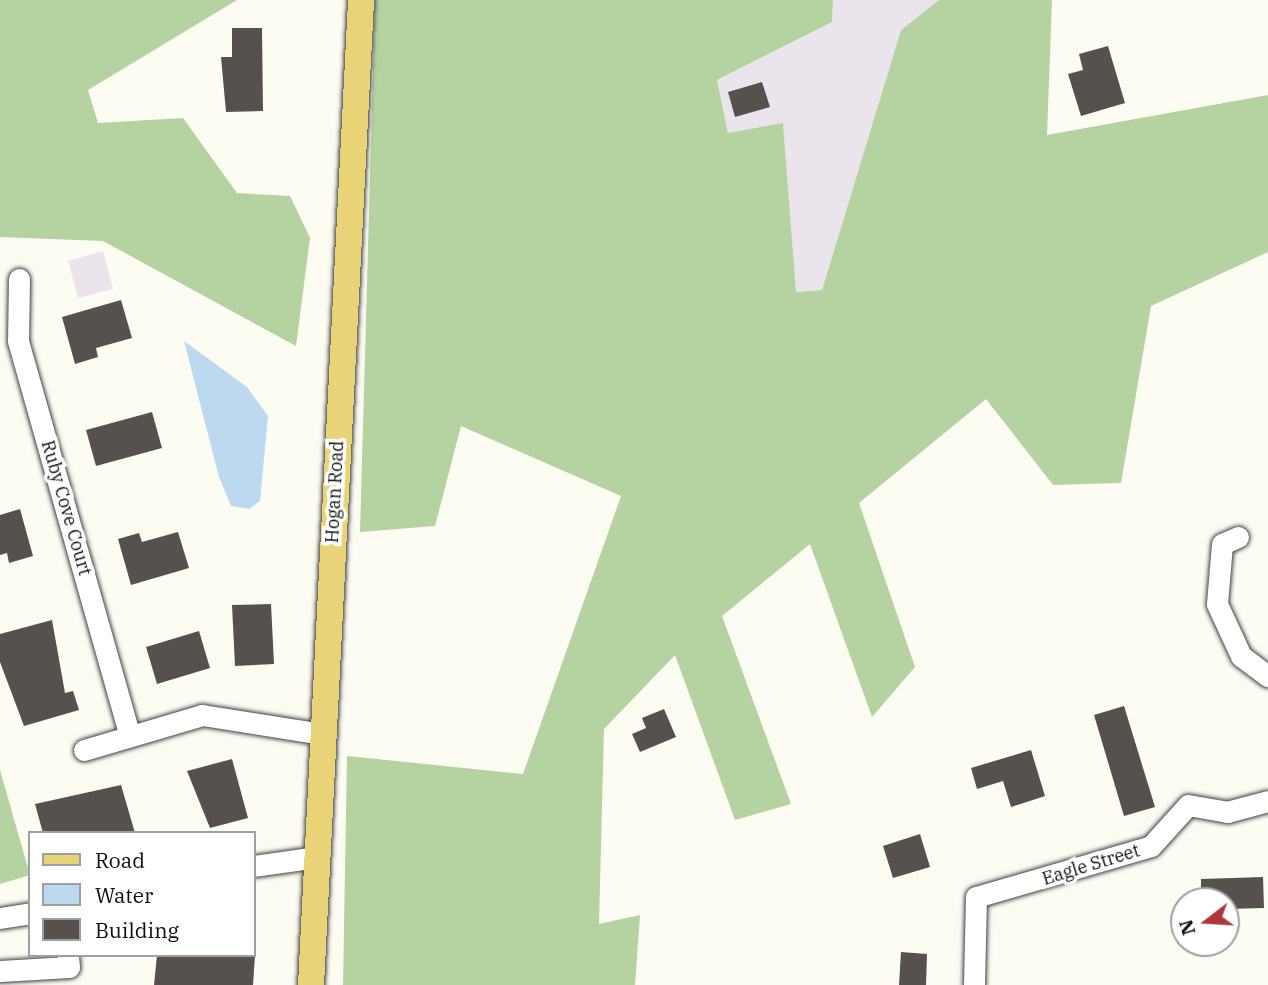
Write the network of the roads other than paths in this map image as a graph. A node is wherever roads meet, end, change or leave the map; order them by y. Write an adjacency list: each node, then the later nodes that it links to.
1 (361, 0): 5 (main road, Hogan Road)
2 (19, 279): 6 (street, Ruby Cove Court)
3 (1238, 537): 4 (street)
4 (1268, 676)
5 (322, 734): 6 (street); 9 (main road, Hogan Road)
6 (130, 736): 7 (street)
7 (84, 750)
8 (1268, 801): 16 (street, Eagle Street)
9 (317, 857): 10 (street); 15 (main road, Hogan Road)
10 (256, 866)
11 (28, 913): 12 (street)
12 (0, 918)
13 (69, 969): 14 (street)
14 (0, 971)
15 (311, 985)
16 (974, 985)

